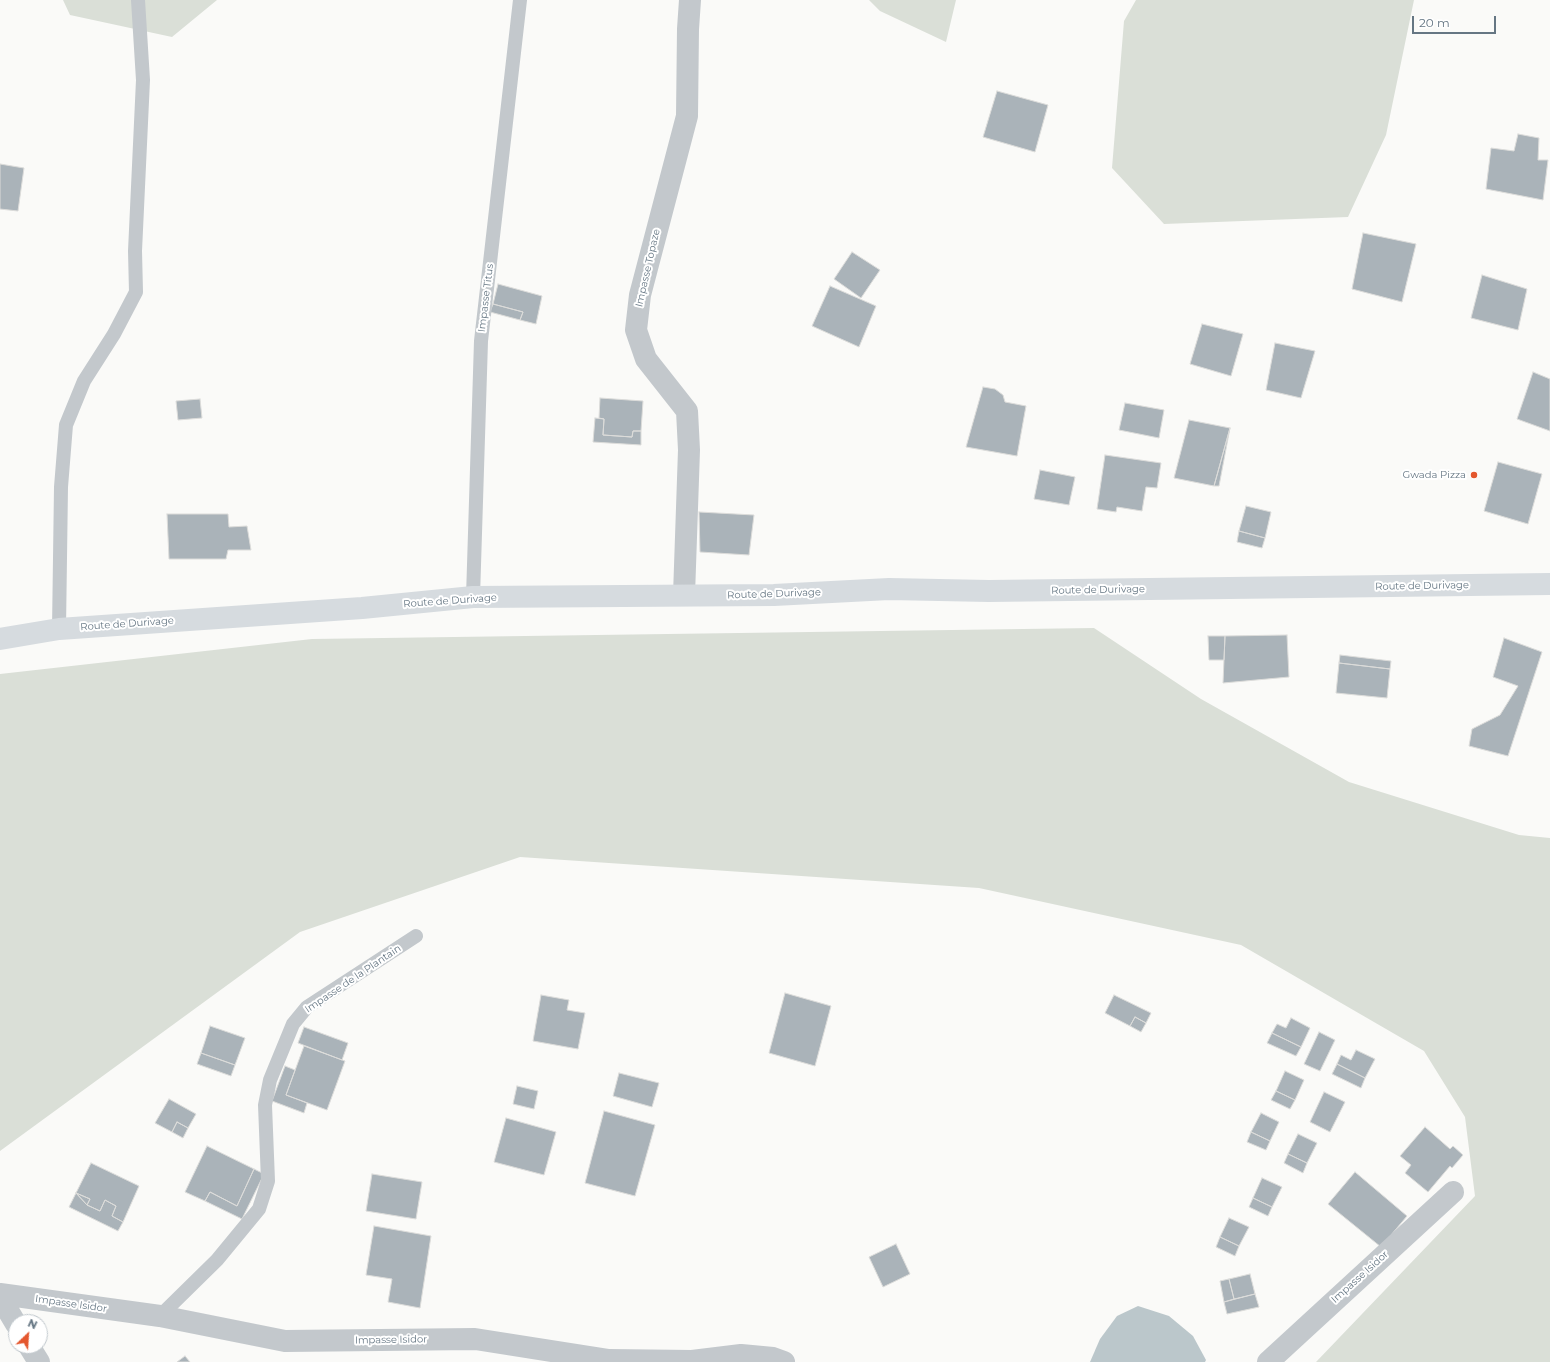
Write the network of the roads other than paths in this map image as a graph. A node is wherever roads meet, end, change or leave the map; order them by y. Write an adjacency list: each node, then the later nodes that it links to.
1 (138, 0): 7 (lane)
2 (520, 0): 6 (lane, Impasse Titus)
3 (690, 0): 5 (street, Impasse Topaze)
4 (1550, 584): 5 (main road, Route de Durivage)
5 (684, 595): 6 (main road, Route de Durivage)
6 (473, 597): 7 (main road, Route de Durivage)
7 (59, 629): 8 (main road, Route de Durivage)
8 (0, 639)
9 (416, 936): 13 (lane, Impasse de la Plantain)
10 (1453, 1192): 15 (street, Impasse Isidor)
11 (0, 1296): 12 (street); 13 (street, Impasse Isidor)
12 (10, 1314)
13 (160, 1316): 14 (street, Impasse Isidor)
14 (784, 1362)
15 (1268, 1362)

